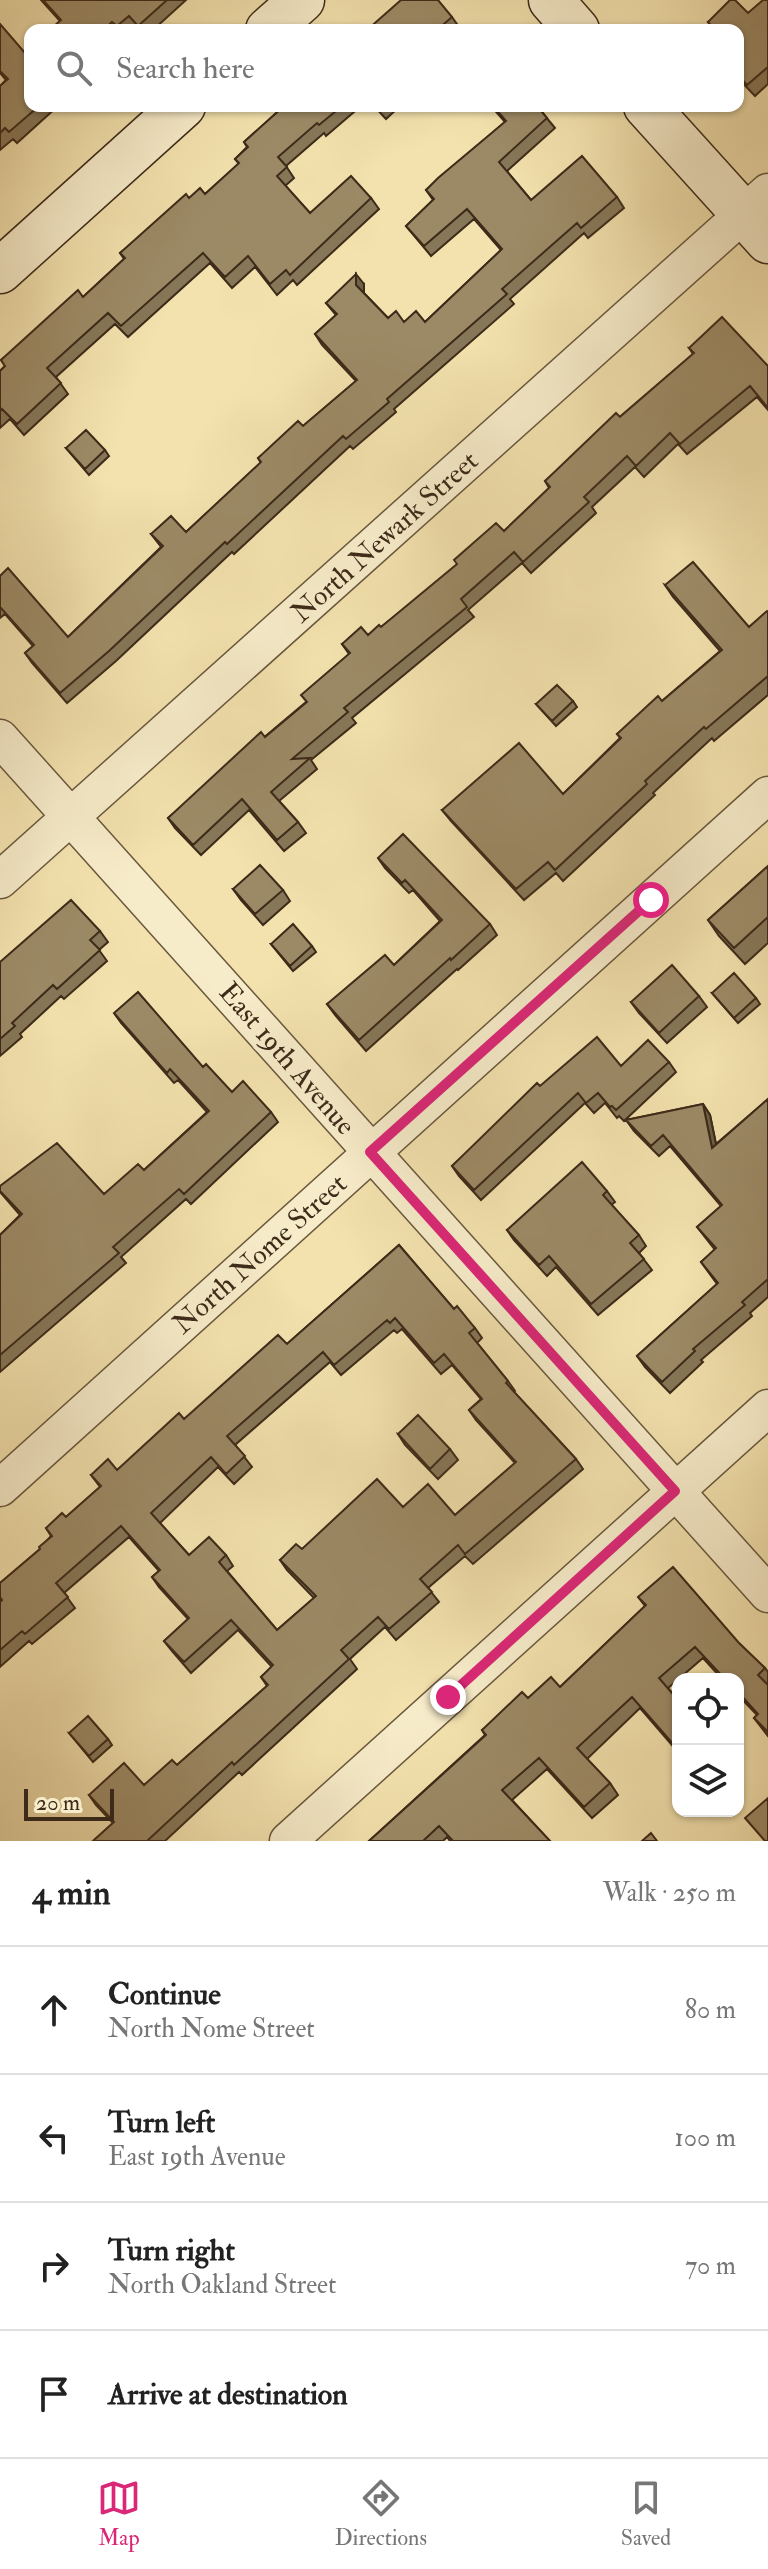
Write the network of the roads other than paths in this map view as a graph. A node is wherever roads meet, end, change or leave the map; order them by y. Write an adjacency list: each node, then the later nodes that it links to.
1 (302, 0): 3 (street)
2 (551, 0): 4 (street)
3 (275, 24)
4 (572, 24)
5 (176, 112): 8 (street)
6 (652, 112): 7 (street)
7 (760, 215): 11 (street, North Newark Street)
8 (0, 271)
9 (0, 738): 11 (street, East 19th Avenue)
10 (768, 795): 13 (street, North Nome Street)
11 (71, 816): 12 (street, North Newark Street); 13 (street, East 19th Avenue)
12 (0, 880)
13 (370, 1152): 15 (street, North Nome Street); 16 (street, East 19th Avenue)
14 (768, 1408): 16 (street)
15 (0, 1488)
16 (675, 1491): 17 (street, East 19th Avenue); 18 (street)
17 (768, 1594)
18 (288, 1841)

